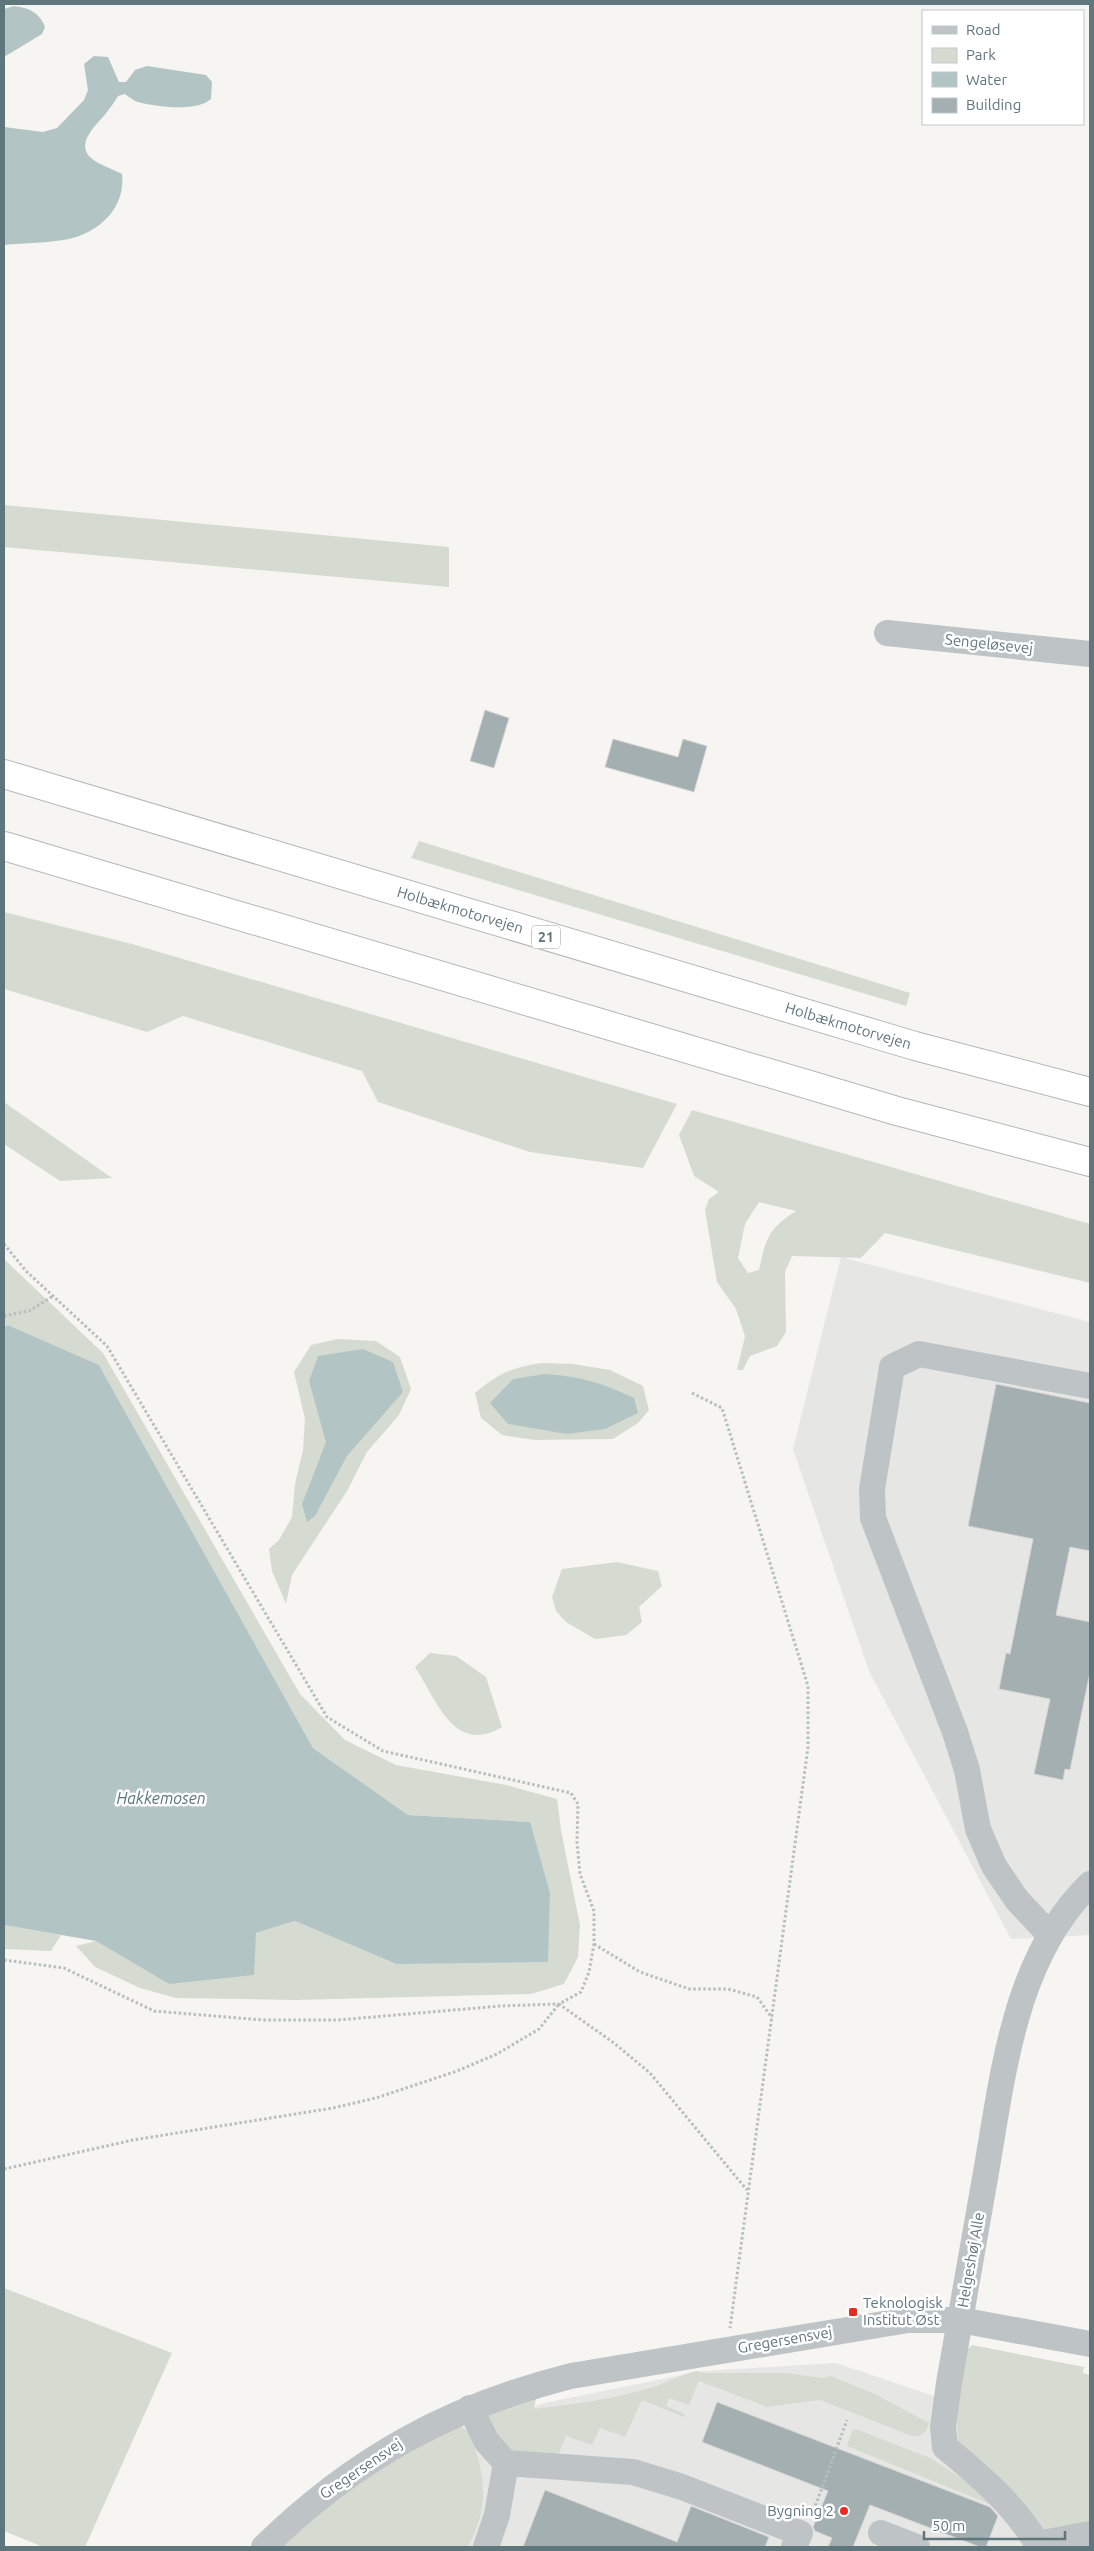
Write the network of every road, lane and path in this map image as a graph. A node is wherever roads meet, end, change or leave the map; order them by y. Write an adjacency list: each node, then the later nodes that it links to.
1 (887, 633): 2 (street, Sengeløsevej)
2 (1090, 654)
3 (4, 774): 5 (highway, Holbækmotorvejen / 21)
4 (4, 846): 6 (highway)
5 (1090, 1092)
6 (1090, 1162)
7 (4, 1244): 8 (path)
8 (53, 1296): 9 (path); 14 (path)
9 (4, 1316)
10 (1090, 1386): 13 (street)
11 (692, 1393): 17 (path)
12 (1090, 1884): 13 (street, Helgeshøj Alle)
13 (1050, 1935): 20 (street, Helgeshøj Alle)
14 (594, 1944): 16 (path); 17 (path)
15 (4, 1960): 16 (path)
16 (559, 2004): 18 (path); 19 (path)
17 (772, 2018): 19 (path)
18 (4, 2169)
19 (747, 2190): 22 (path)
20 (960, 2320): 21 (street, Helgeshøj Alle); 22 (street, Gregersensvej); 29 (street)
21 (1090, 2344)
22 (726, 2350): 23 (street, Gregersensvej)
23 (470, 2408): 25 (street); 30 (street, Gregersensvej)
24 (847, 2420): 28 (path)
25 (506, 2463): 28 (street); 31 (street)
26 (881, 2533): 32 (street)
27 (1090, 2534): 29 (street)
28 (797, 2540)
29 (1038, 2546)
30 (264, 2547)
31 (486, 2547)
32 (917, 2547)

